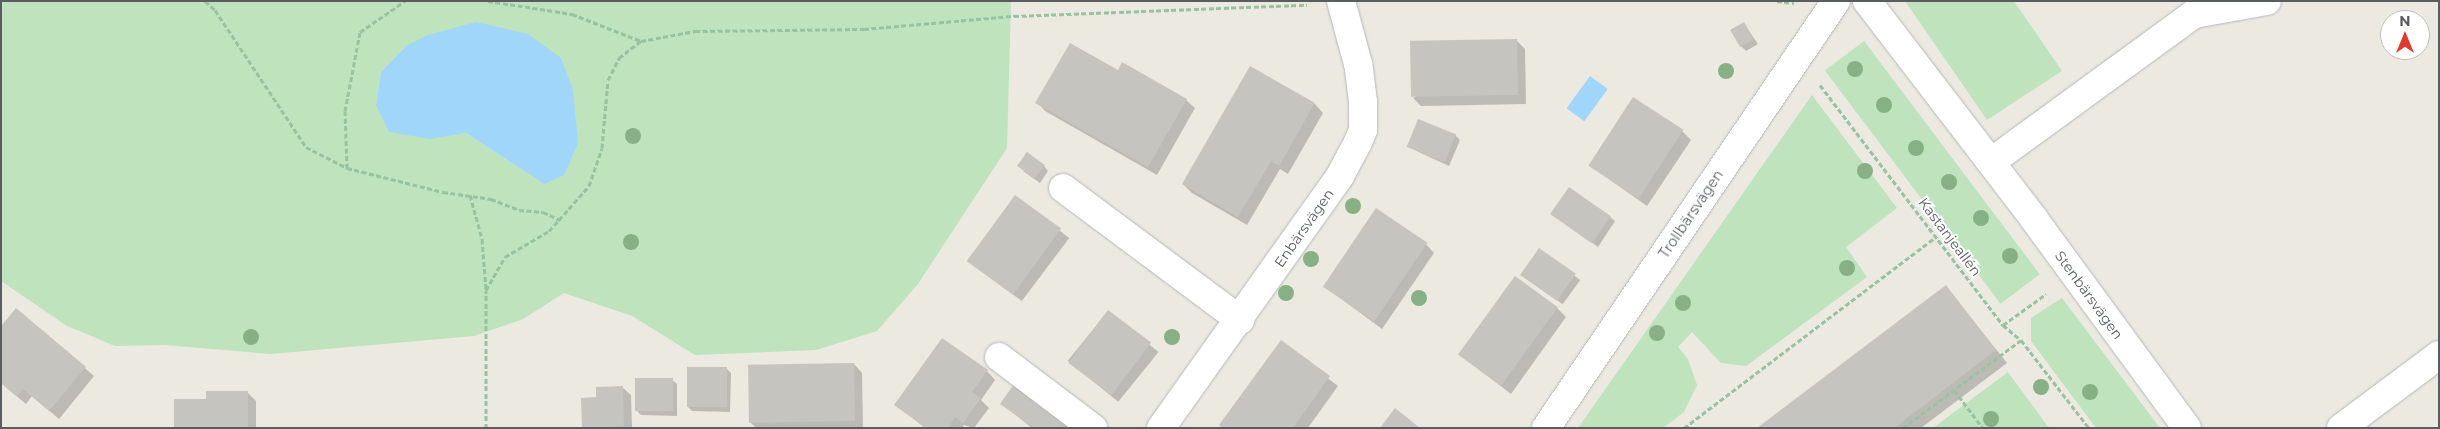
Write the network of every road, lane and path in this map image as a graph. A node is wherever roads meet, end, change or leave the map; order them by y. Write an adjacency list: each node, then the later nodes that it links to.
1 (205, 1): 11 (path)
2 (405, 1): 11 (path)
3 (488, 1): 8 (path)
4 (1341, 1): 8 (path); 18 (street, Enbärsvägen)
5 (1836, 1): 9 (street, Trollbärsvägen)
6 (1867, 1): 10 (street, Stenbärsvägen)
7 (2267, 1): 10 (street)
8 (641, 41): 14 (path)
9 (1798, 56): 15 (path, Kastanjeallén); 27 (street, Trollbärsvägen)
10 (1991, 162): 16 (street, Stenbärsvägen)
11 (347, 168): 13 (path)
12 (1063, 188): 18 (street)
13 (470, 195): 14 (path); 17 (path)
14 (560, 220): 17 (path)
15 (1936, 237): 19 (path, Kastanjeallén); 28 (path)
16 (2073, 274): 19 (path); 32 (street, Stenbärsvägen)
17 (486, 290): 24 (path)
18 (1240, 320): 26 (street, Enbärsvägen)
19 (2004, 325): 20 (path, Kastanjeallén)
20 (2021, 340): 23 (path); 31 (path, Kastanjeallén)
21 (2439, 355): 33 (street)
22 (999, 357): 25 (street)
23 (1954, 390): 29 (path); 30 (path)
24 (486, 428)
25 (1093, 428)
26 (1162, 428)
27 (1546, 428)
28 (1684, 428)
29 (1903, 428)
30 (1983, 428)
31 (2089, 428)
32 (2187, 428)
33 (2341, 428)

